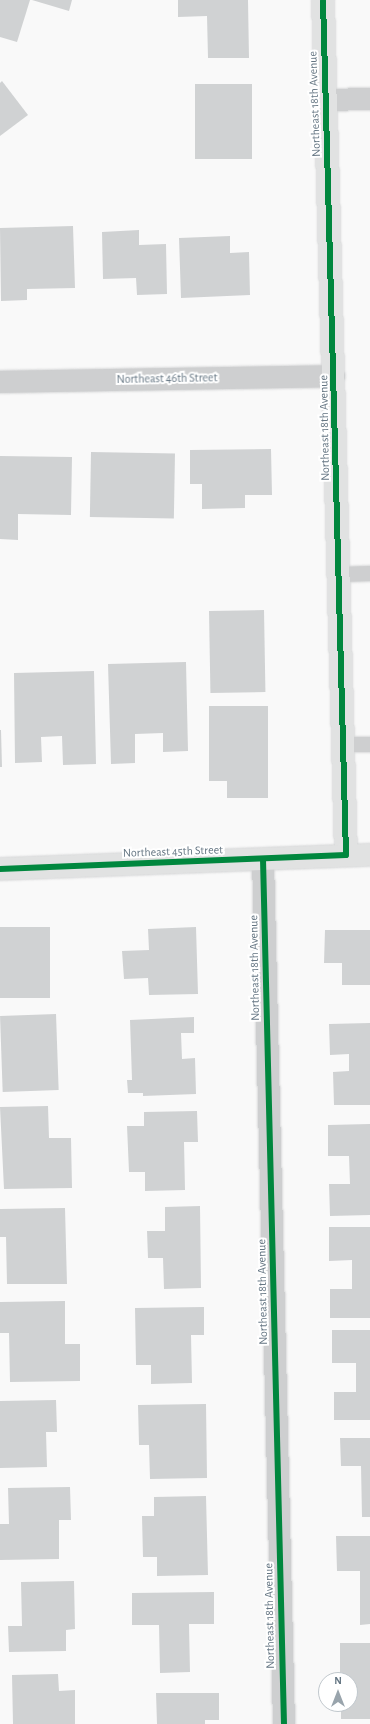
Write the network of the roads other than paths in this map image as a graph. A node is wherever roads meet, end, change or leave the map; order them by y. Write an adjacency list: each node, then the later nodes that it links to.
1 (323, 0): 3 (street, Northeast 18th Avenue)
2 (370, 99): 3 (street)
3 (326, 100): 4 (street, Northeast 18th Avenue)
4 (334, 376): 5 (street, Northeast 46th Street); 6 (street, Northeast 18th Avenue)
5 (0, 382)
6 (339, 574): 7 (lane); 8 (street, Northeast 18th Avenue)
7 (370, 574)
8 (343, 744): 9 (lane); 10 (street, Northeast 18th Avenue)
9 (370, 744)
10 (346, 855): 11 (street, Northeast 45th Street); 12 (street, Northeast 45th Street)
11 (370, 855)
12 (263, 859): 13 (street, Northeast 45th Street); 14 (street, Northeast 18th Avenue)
13 (0, 869)
14 (284, 1724)

